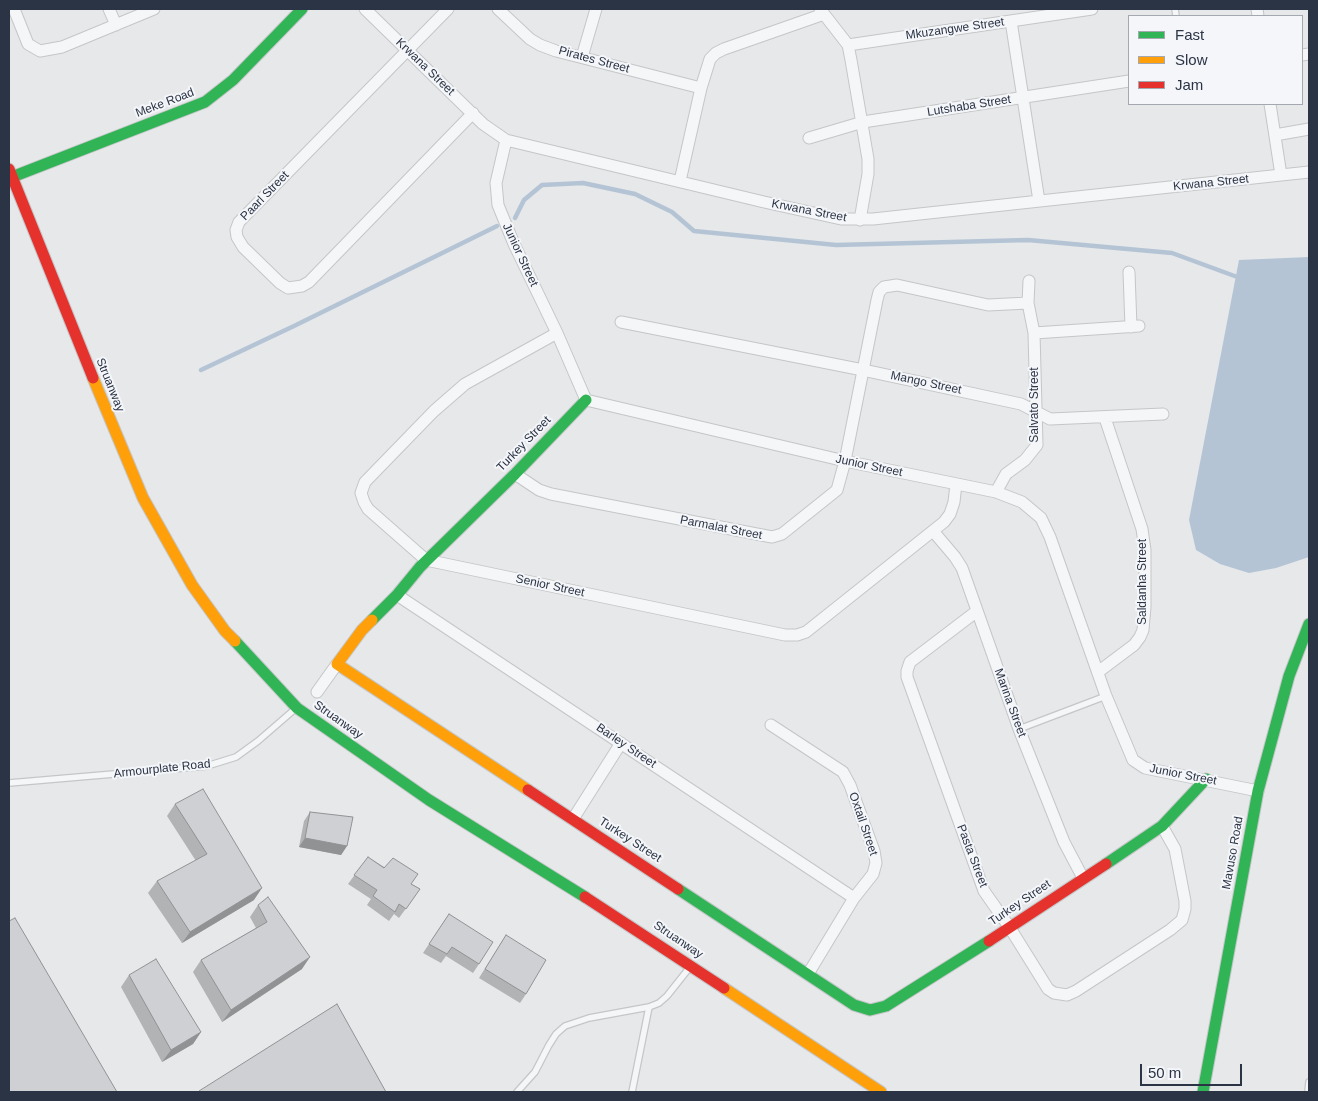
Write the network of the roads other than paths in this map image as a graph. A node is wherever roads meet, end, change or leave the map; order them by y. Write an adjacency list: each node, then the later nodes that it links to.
1 (14, 9): 12 (street)
2 (110, 9): 12 (street)
3 (154, 9): 12 (street)
4 (302, 9): 27 (street, Meke Road)
5 (365, 9): 14 (street, Krwana Street)
6 (448, 9): 14 (street, Paarl Street)
7 (498, 9): 15 (street, Pirates Street)
8 (596, 9): 15 (street)
9 (1092, 9): 11 (street, Mkuzangwe Street)
10 (822, 12): 13 (street); 17 (street)
11 (1011, 21): 13 (street, Mkuzangwe Street); 18 (street)
12 (116, 25)
13 (848, 45): 21 (street)
14 (409, 50): 20 (street, Krwana Street); 20 (street, Paarl Street)
15 (582, 57): 17 (street, Pirates Street)
16 (1128, 81): 18 (street, Lutshaba Street)
17 (701, 88): 29 (street)
18 (1023, 97): 21 (street, Lutshaba Street); 30 (street)
19 (1270, 105): 23 (street)
20 (473, 114): 25 (street, Krwana Street)
21 (862, 122): 24 (street, Lutshaba Street); 31 (street)
22 (1309, 129): 23 (street)
23 (1275, 135): 28 (street)
24 (810, 138)
25 (506, 140): 29 (street, Krwana Street); 36 (street, Junior Street)
26 (1309, 172): 28 (street, Krwana Street)
27 (10, 175): 56 (street, Struanway)
28 (1281, 175): 30 (street, Krwana Street)
29 (680, 181): 31 (street, Krwana Street)
30 (1039, 201): 31 (street, Krwana Street)
31 (860, 220)
32 (1129, 272): 37 (street)
33 (1029, 281): 34 (street, Salvato Street)
34 (1028, 303): 37 (street, Salvato Street); 38 (street, Parmalat Street)
35 (621, 322): 38 (street, Mango Street)
36 (557, 333): 39 (street, Junior Street); 48 (street)
37 (1034, 333): 40 (street, Salvato Street)
38 (863, 370): 40 (street, Mango Street); 43 (street, Parmalat Street)
39 (586, 400): 43 (street, Junior Street); 44 (street, Turkey Street)
40 (1037, 414): 42 (street, Mango Street); 46 (street, Salvato Street)
41 (1163, 414): 42 (street, Mango Street)
42 (1104, 418): 53 (street, Saldanha Street)
43 (845, 461): 44 (street, Parmalat Street); 45 (street, Junior Street)
44 (515, 474): 48 (street, Turkey Street)
45 (956, 484): 46 (street, Junior Street); 47 (street, Senior Street)
46 (996, 492): 53 (street, Junior Street)
47 (933, 531): 48 (street, Senior Street); 50 (street, Marina Street)
48 (426, 560): 49 (street, Turkey Street)
49 (397, 595): 52 (street, Turkey Street); 59 (street, Barley Street)
50 (977, 611): 58 (street, Marina Street); 67 (street, Pasta Street)
51 (1309, 624): 62 (street, Mavuso Road)
52 (337, 664): 54 (street); 63 (street, Turkey Street)
53 (1098, 672): 55 (street, Junior Street)
54 (317, 692)
55 (1106, 696): 58 (lane); 60 (street, Junior Street)
56 (297, 708): 61 (lane, Armourplate Road); 68 (street, Struanway)
57 (771, 725): 66 (street, Oxtail Street)
58 (1019, 729): 65 (street, Marina Street)
59 (621, 743): 63 (street); 66 (street, Barley Street)
60 (1206, 779): 62 (street, Junior Street); 64 (street, Turkey Street)
61 (9, 783)
62 (1258, 791): 75 (street, Mavuso Road)
63 (573, 819): 69 (street, Turkey Street)
64 (1162, 826): 65 (street, Turkey Street); 67 (street, Pasta Street)
65 (1083, 878): 67 (street, Turkey Street)
66 (854, 898): 69 (street, Oxtail Street)
67 (1010, 928): 69 (street, Turkey Street)
68 (691, 966): 70 (lane); 74 (street, Struanway)
69 (808, 974)
70 (649, 1007): 72 (lane); 73 (lane)
71 (1309, 1082): 76 (lane)
72 (517, 1092)
73 (632, 1092)
74 (881, 1092)
75 (1203, 1092)
76 (1308, 1092)

